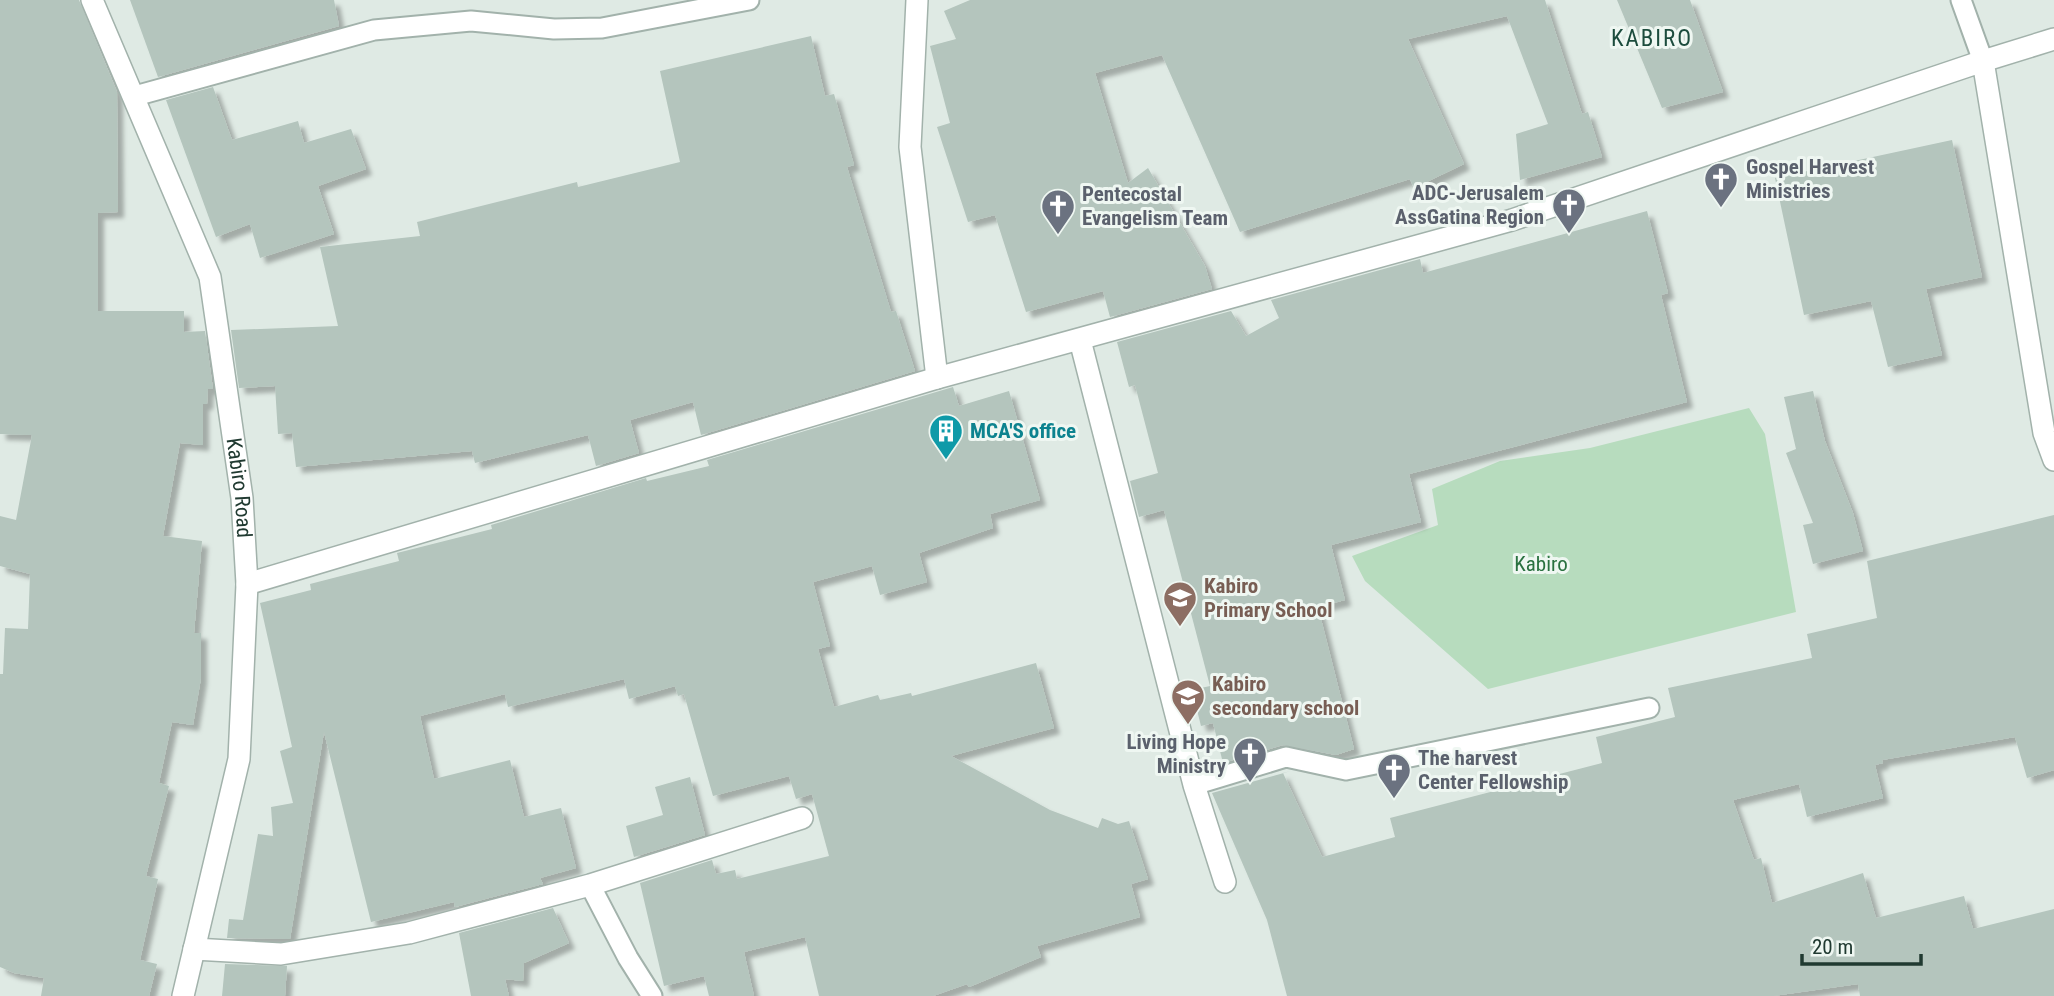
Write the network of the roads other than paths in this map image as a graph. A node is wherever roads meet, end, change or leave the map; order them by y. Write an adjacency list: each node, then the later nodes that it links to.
1 (92, 0): 7 (street, Kabiro Road)
2 (749, 0): 7 (lane)
3 (917, 0): 9 (street)
4 (1961, 0): 6 (lane)
5 (2054, 38): 6 (street)
6 (1983, 61): 8 (street); 10 (street)
7 (135, 96): 11 (street, Kabiro Road)
8 (1080, 340): 9 (street); 13 (street)
9 (937, 377): 11 (street)
10 (2054, 460)
11 (247, 584): 17 (street, Kabiro Road)
12 (1649, 708): 13 (lane)
13 (1194, 785): 15 (street)
14 (802, 818): 16 (street)
15 (1225, 882)
16 (590, 885): 17 (street); 19 (lane)
17 (194, 949): 18 (street, Kabiro Road)
18 (183, 996)
19 (652, 996)

